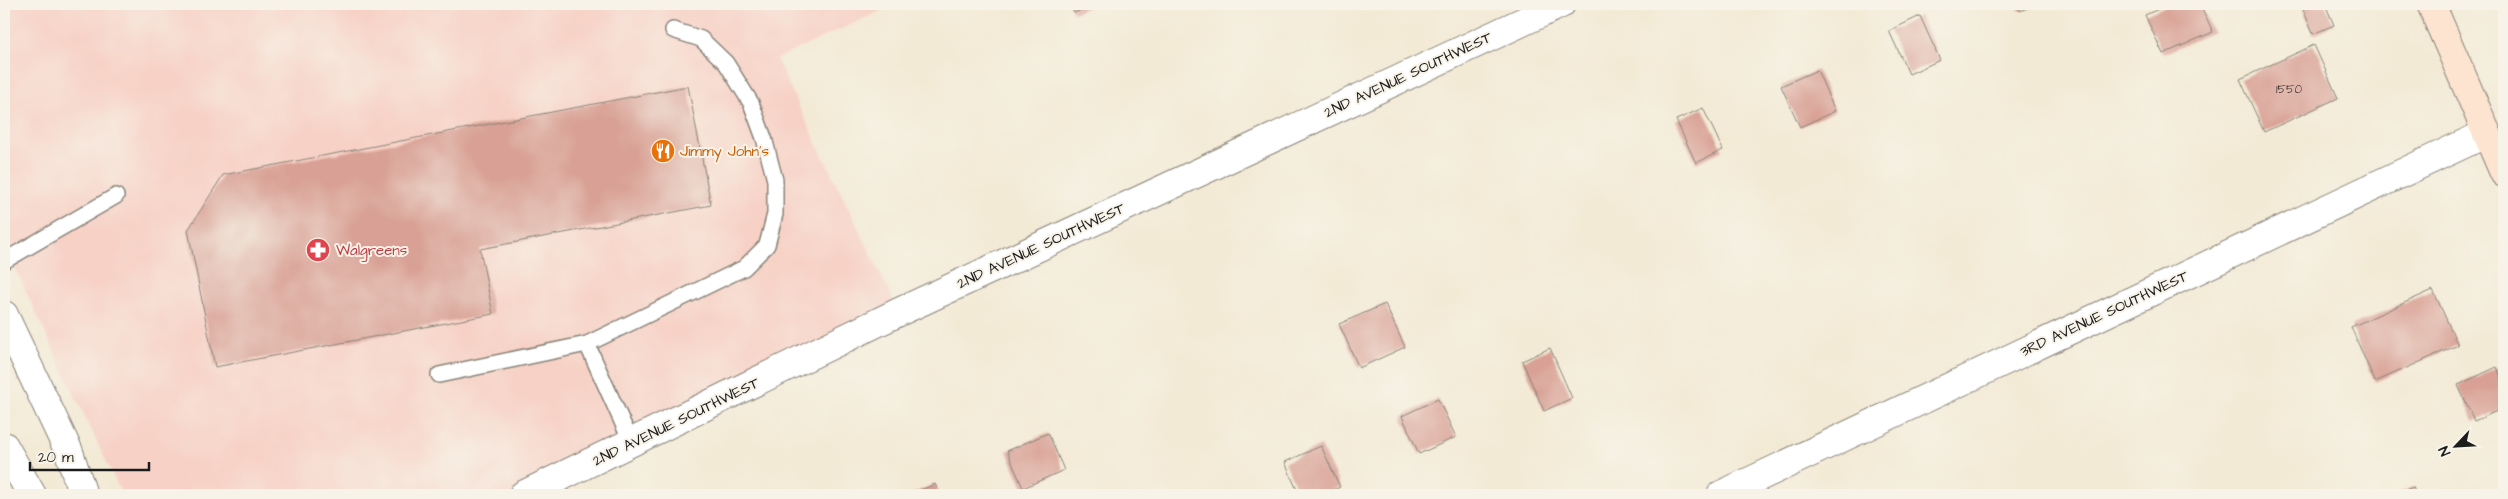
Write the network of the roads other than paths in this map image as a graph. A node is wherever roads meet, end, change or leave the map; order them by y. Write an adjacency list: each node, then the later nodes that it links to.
1 (1561, 4): 11 (street, 2ND AVENUE SOUTHWEST)
2 (2430, 4): 4 (main road)
3 (673, 30): 9 (lane)
4 (2487, 133): 5 (main road); 16 (street, 3RD AVENUE SOUTHWEST)
5 (2504, 173)
6 (116, 196): 7 (lane)
7 (4, 261)
8 (4, 315): 14 (street)
9 (587, 344): 10 (lane); 11 (lane)
10 (439, 375)
11 (632, 444): 15 (street, 2ND AVENUE SOUTHWEST)
12 (4, 446): 13 (street)
13 (32, 495)
14 (83, 495)
15 (523, 495)
16 (1721, 495)

